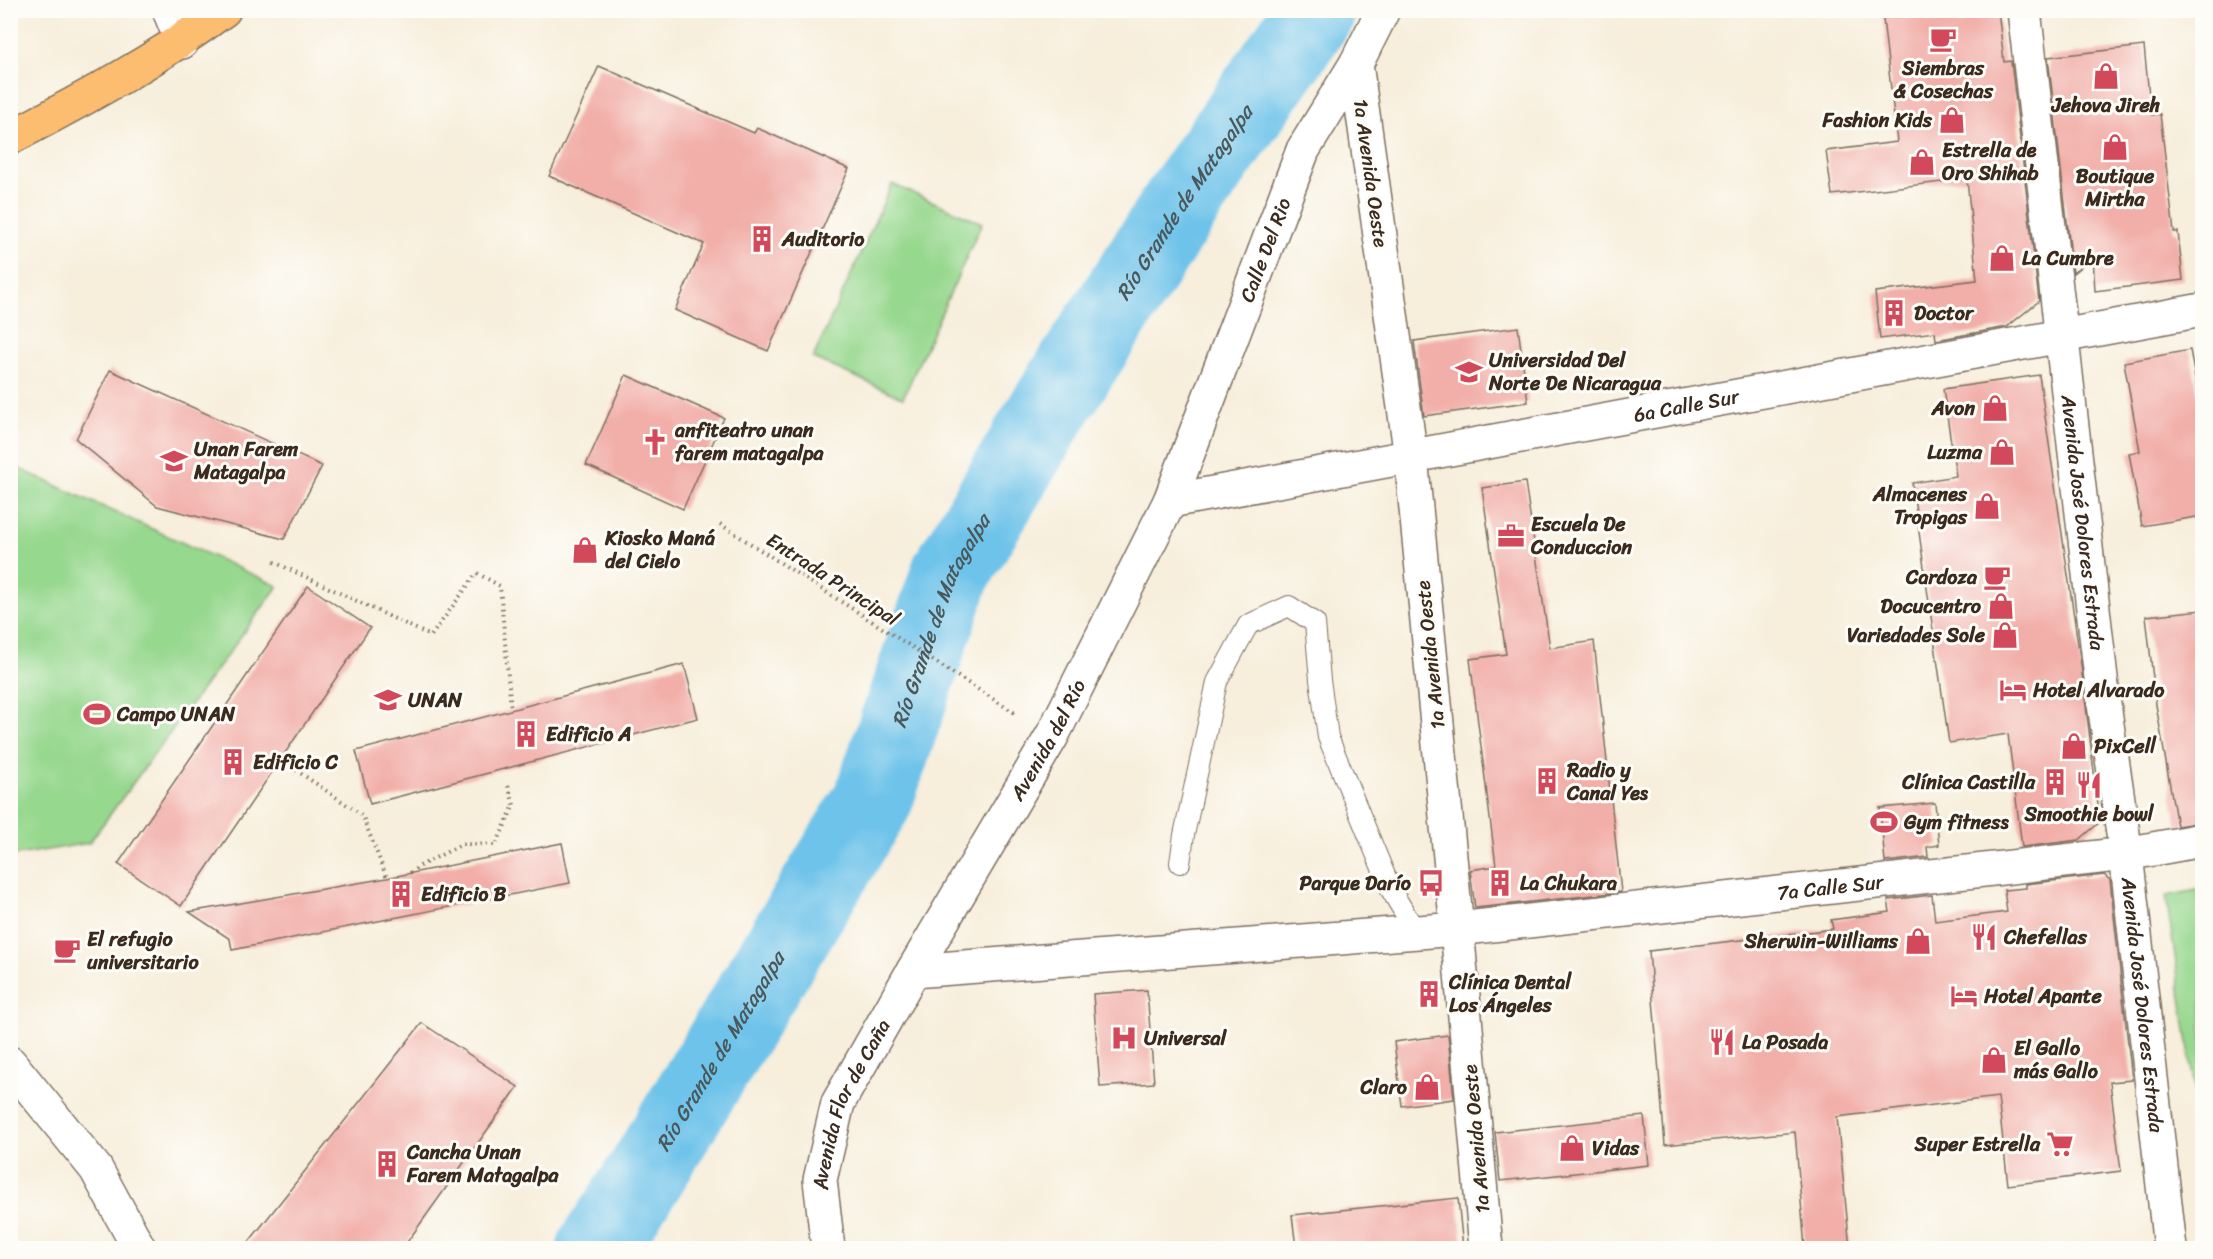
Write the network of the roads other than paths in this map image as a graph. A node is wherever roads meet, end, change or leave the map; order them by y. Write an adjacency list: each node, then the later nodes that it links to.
1 (169, 10): 5 (street)
2 (224, 10): 5 (main road)
3 (1383, 10): 6 (street, Calle Del Rio)
4 (2024, 10): 9 (street, Avenida José Dolores Estrada)
5 (182, 42): 7 (main road)
6 (1356, 64): 10 (street, 1a Avenida Oeste); 11 (street, Calle Del Rio)
7 (10, 138)
8 (2202, 310): 9 (street, 6a Calle Sur)
9 (2061, 336): 10 (street, 6a Calle Sur); 13 (street, Avenida José Dolores Estrada)
10 (1411, 457): 11 (street, 6a Calle Sur); 15 (street, 1a Avenida Oeste)
11 (1170, 501): 17 (street, Avenida del Río)
12 (2202, 840): 13 (street, 7a Calle Sur)
13 (2126, 854): 15 (street, 7a Calle Sur); 22 (street, Avenida José Dolores Estrada)
14 (1180, 863): 16 (lane)
15 (1457, 929): 16 (street, 7a Calle Sur); 21 (street, 1a Avenida Oeste)
16 (1416, 933): 17 (street, 7a Calle Sur)
17 (913, 971): 20 (street, Avenida Flor de Caña)
18 (10, 1064): 19 (street)
19 (139, 1248)
20 (828, 1248)
21 (1486, 1248)
22 (2170, 1248)

